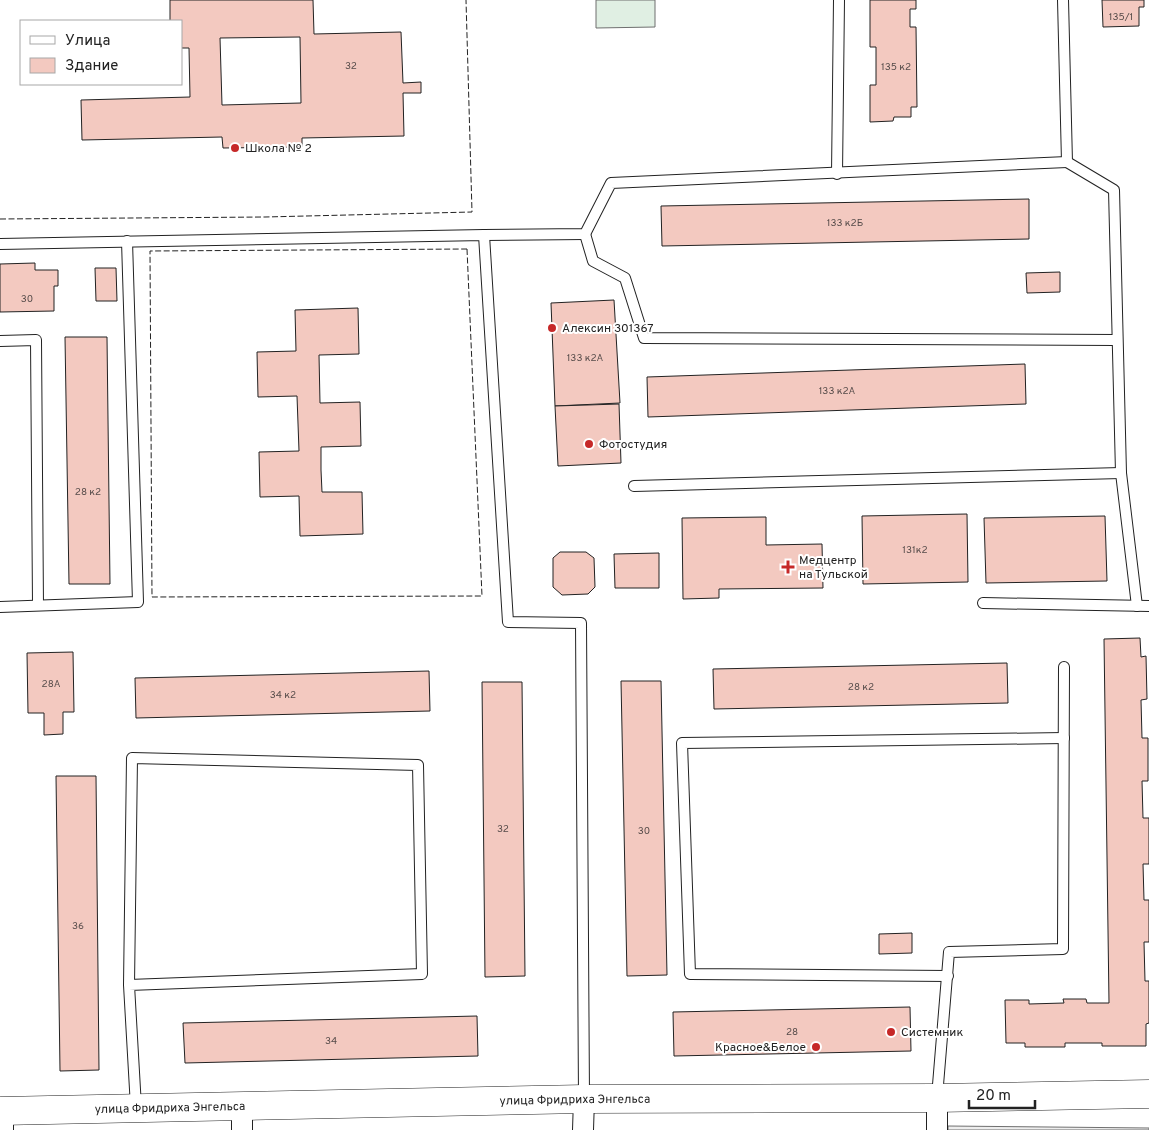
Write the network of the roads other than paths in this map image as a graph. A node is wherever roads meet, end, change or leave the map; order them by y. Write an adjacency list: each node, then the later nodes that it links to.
1 (838, 0): 4 (lane)
2 (1063, 0): 3 (lane)
3 (1067, 162): 4 (lane); 9 (lane)
4 (836, 174): 5 (lane)
5 (586, 234): 6 (lane); 9 (lane)
6 (484, 235): 7 (lane); 24 (lane)
7 (127, 241): 8 (lane); 14 (lane)
8 (0, 244)
9 (1116, 340): 11 (lane)
10 (0, 341): 14 (lane)
11 (1121, 473): 12 (lane); 15 (lane)
12 (634, 486)
13 (984, 603): 15 (lane)
14 (38, 605): 17 (lane)
15 (1137, 606): 16 (lane)
16 (1149, 606)
17 (0, 607)
18 (1064, 667): 19 (lane)
19 (1064, 738): 20 (lane); 20 (lane)
20 (948, 976): 23 (lane)
21 (129, 985): 21 (lane); 25 (lane)
22 (1149, 1094): 23 (main road, улица Фридриха Энгельса)
23 (937, 1098): 24 (main road, улица Фридриха Энгельса); 29 (street)
24 (584, 1099): 27 (main road, улица Фридриха Энгельса); 28 (street)
25 (136, 1108): 26 (main road, улица Фридриха Энгельса); 27 (main road, улица Фридриха Энгельса)
26 (2, 1117)
27 (242, 1118)
28 (583, 1130)
29 (937, 1130)

